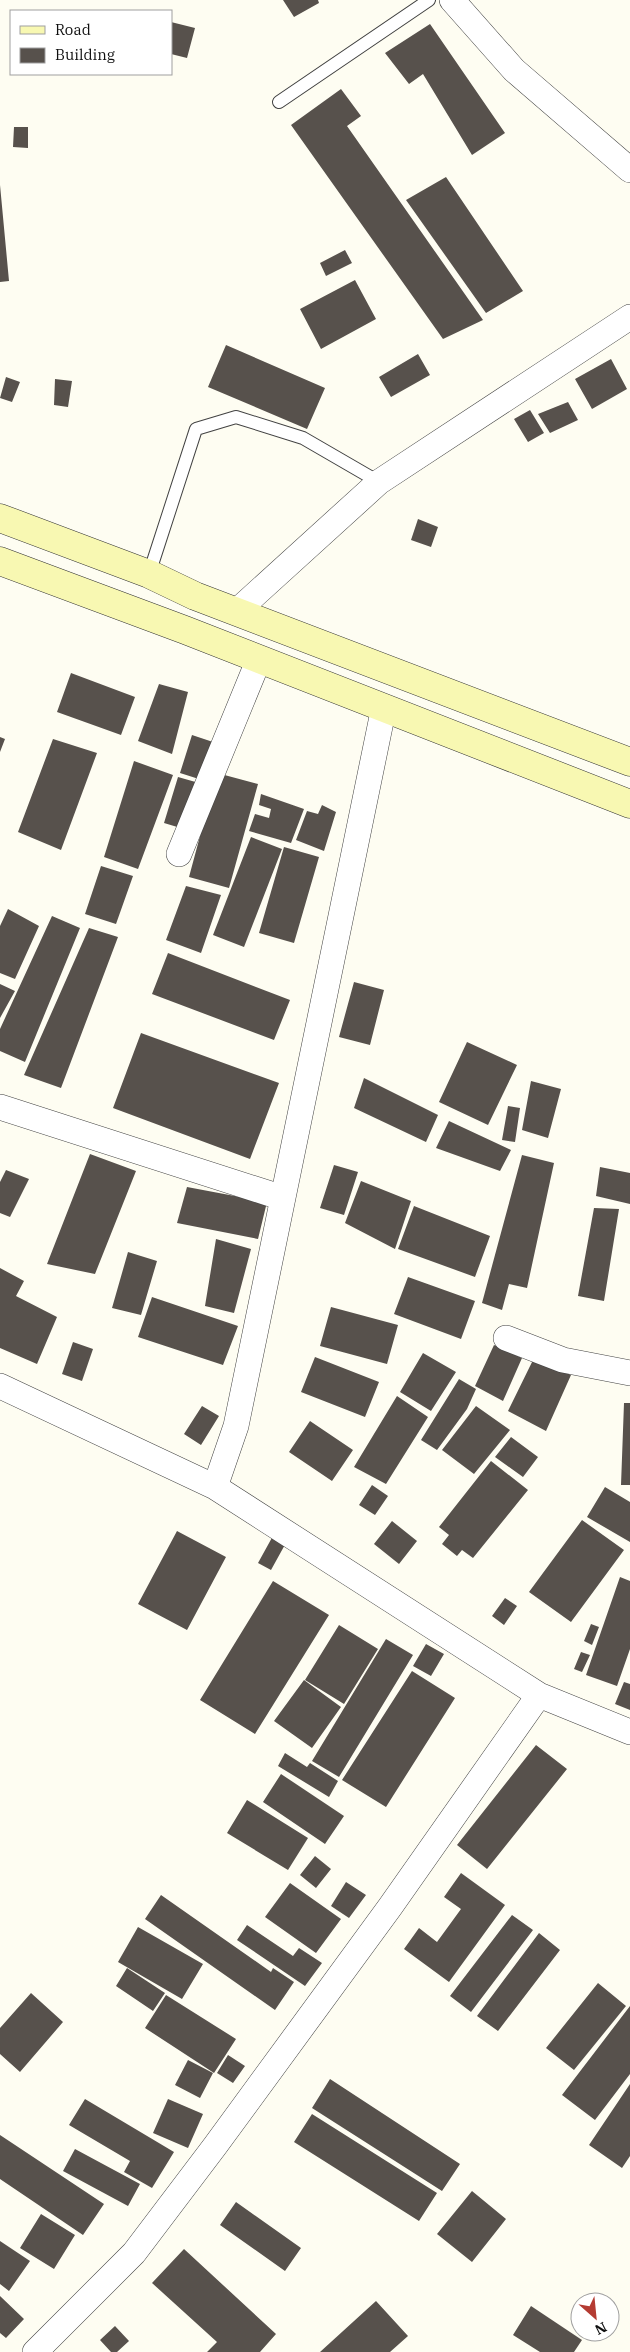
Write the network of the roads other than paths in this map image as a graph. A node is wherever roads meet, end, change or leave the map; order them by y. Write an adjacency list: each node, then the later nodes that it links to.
1 (429, 0): 3 (lane)
2 (452, 0): 4 (street)
3 (279, 102)
4 (630, 170)
5 (630, 317): 6 (street)
6 (379, 482): 9 (lane); 10 (street)
7 (0, 518): 9 (street)
8 (0, 561): 11 (street)
9 (149, 574): 10 (street)
10 (236, 611): 13 (street)
11 (259, 659): 12 (street); 15 (street)
12 (384, 707): 14 (street); 17 (street)
13 (630, 762)
14 (630, 804)
15 (179, 854)
16 (0, 1108): 17 (street)
17 (283, 1198): 21 (street)
18 (506, 1338): 19 (street)
19 (630, 1373)
20 (4, 1396): 21 (street)
21 (215, 1486): 22 (street)
22 (539, 1695): 23 (street); 24 (street)
23 (630, 1732)
24 (35, 2352)

